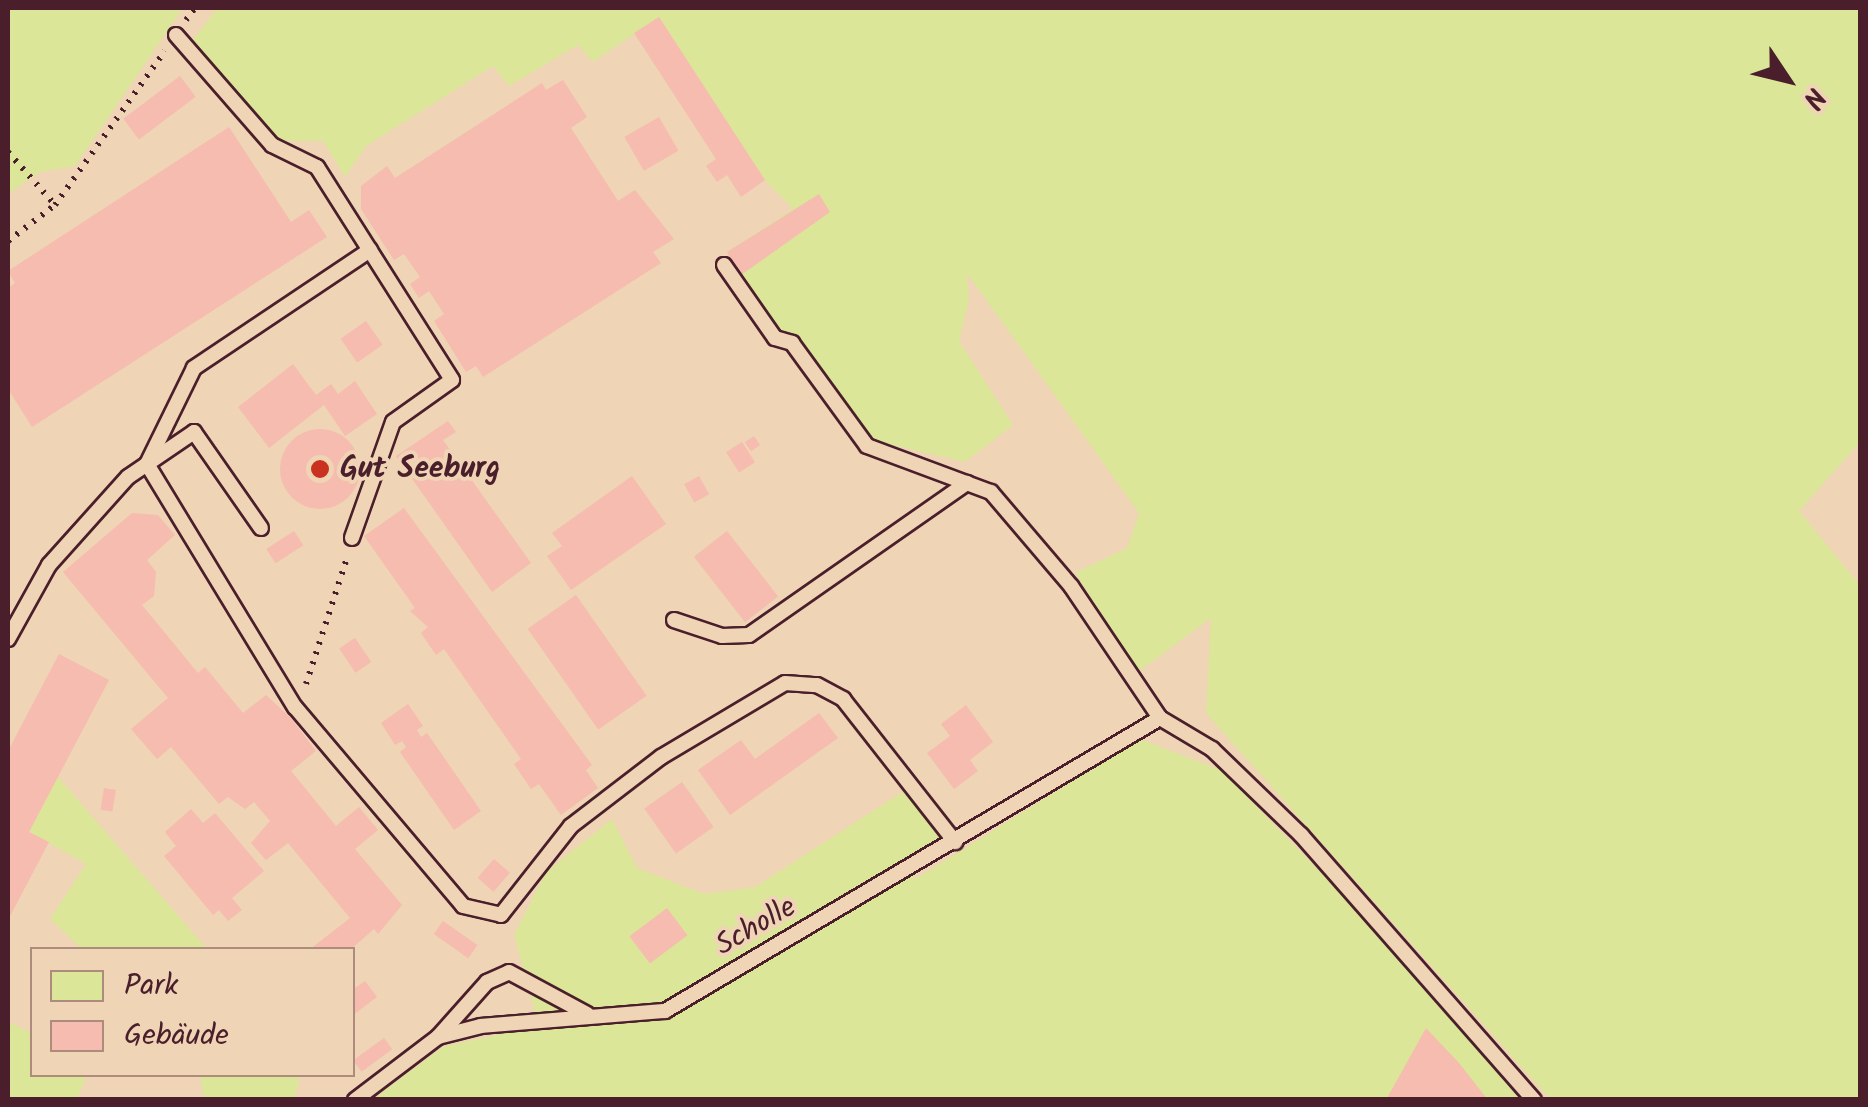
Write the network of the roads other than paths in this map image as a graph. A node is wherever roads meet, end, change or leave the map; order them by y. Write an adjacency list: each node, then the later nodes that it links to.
1 (176, 35): 2 (lane)
2 (370, 250): 4 (lane); 7 (lane)
3 (724, 265): 5 (lane)
4 (147, 464): 6 (lane); 9 (lane); 11 (lane)
5 (967, 483): 8 (lane); 10 (lane)
6 (261, 528)
7 (352, 538)
8 (674, 620)
9 (8, 640)
10 (1160, 718): 11 (lane, Scholle); 15 (lane)
11 (955, 842): 12 (lane, Scholle)
12 (588, 1014): 13 (lane, Scholle); 13 (lane)
13 (438, 1037): 14 (lane, Scholle)
14 (355, 1100)
15 (1534, 1100)

